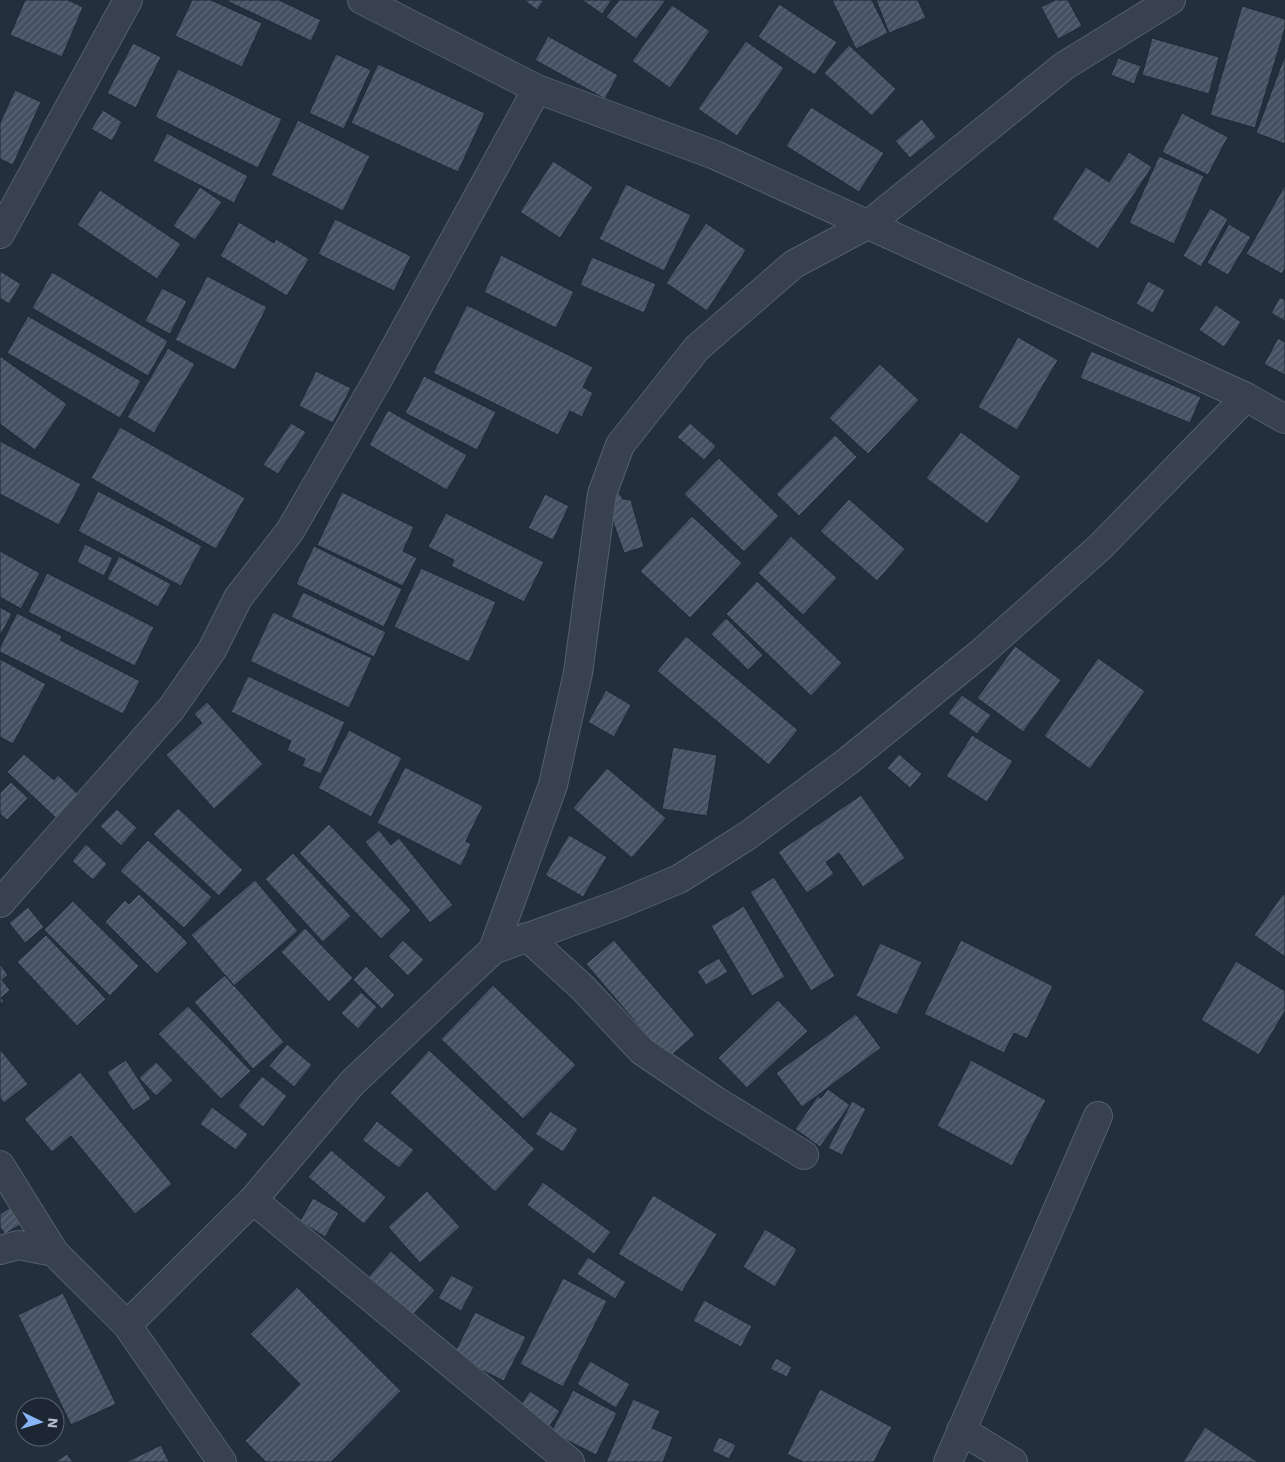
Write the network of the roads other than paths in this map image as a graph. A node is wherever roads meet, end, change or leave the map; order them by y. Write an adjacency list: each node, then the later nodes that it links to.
1 (128, 0): 6 (street)
2 (362, 0): 4 (street)
3 (1170, 0): 5 (street)
4 (537, 89): 5 (street); 9 (street)
5 (869, 224): 7 (street); 11 (street)
6 (0, 234)
7 (1246, 397): 8 (street); 10 (street)
8 (1285, 419)
9 (0, 903)
10 (527, 937): 11 (street); 13 (street)
11 (493, 950): 15 (street)
12 (1098, 1116): 19 (street)
13 (804, 1155)
14 (0, 1165): 17 (street)
15 (253, 1200): 18 (street); 21 (street)
16 (0, 1250): 17 (street)
17 (54, 1252): 18 (street)
18 (127, 1325): 20 (street)
19 (961, 1430): 22 (street); 23 (street)
20 (222, 1462)
21 (570, 1462)
22 (948, 1462)
23 (1013, 1462)

